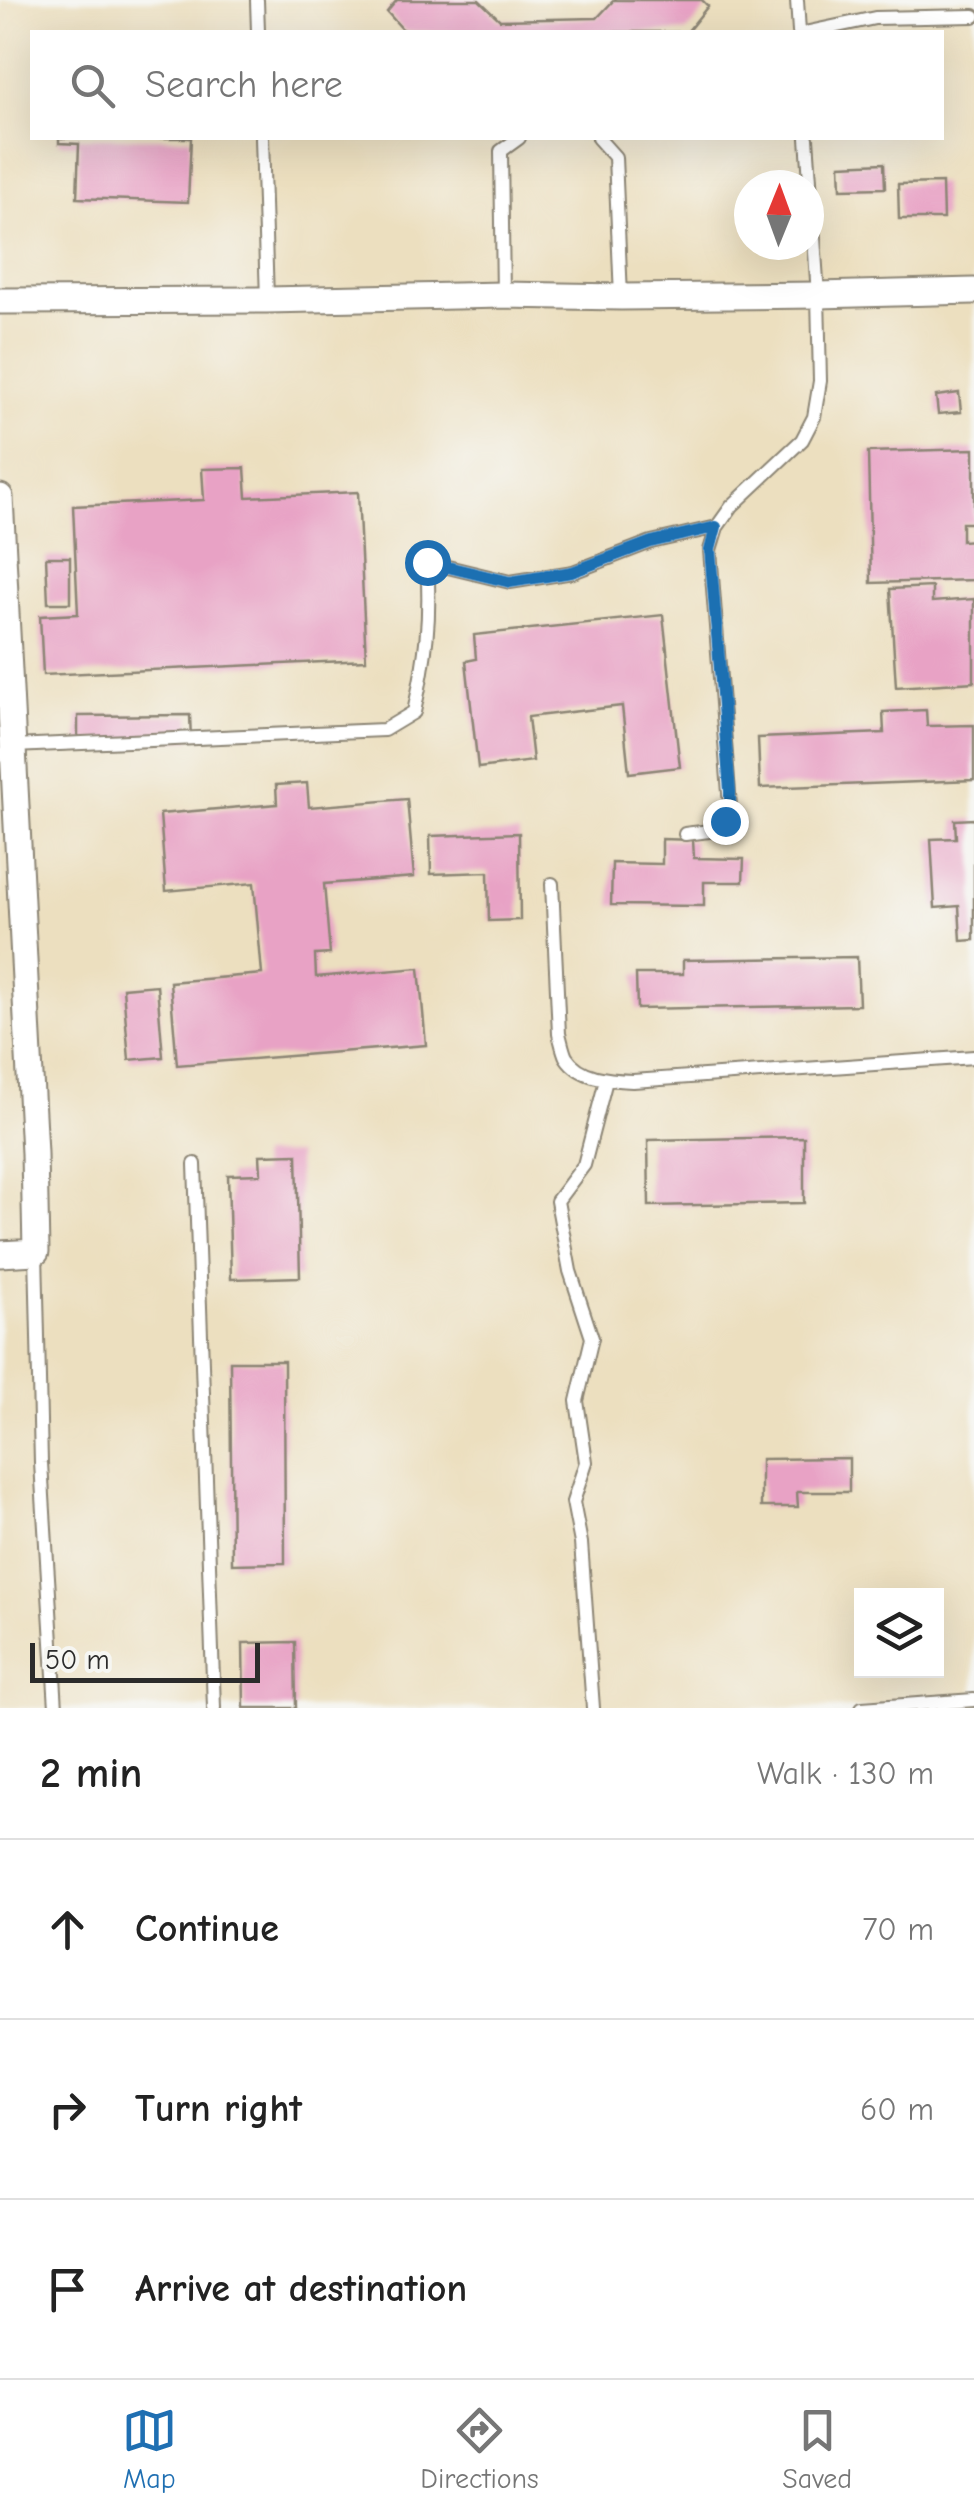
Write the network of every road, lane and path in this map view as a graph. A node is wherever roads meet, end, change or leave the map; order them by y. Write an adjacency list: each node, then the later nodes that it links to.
1 (257, 0): 4 (lane)
2 (797, 0): 5 (lane)
3 (974, 16): 6 (lane)
4 (258, 30)
5 (799, 30)
6 (818, 30)
7 (262, 140): 15 (lane)
8 (516, 140): 12 (lane)
9 (600, 140): 14 (lane)
10 (807, 140): 13 (lane)
11 (974, 291): 13 (street)
12 (503, 295): 14 (street); 15 (street)
13 (818, 295): 14 (street); 18 (lane)
14 (620, 297)
15 (267, 300): 16 (street)
16 (0, 302)
17 (0, 497): 19 (street)
18 (716, 527): 19 (lane); 20 (lane)
19 (13, 746): 21 (street)
20 (685, 834)
21 (9, 841): 27 (street)
22 (552, 884): 25 (lane)
23 (974, 1057): 24 (lane); 25 (lane)
24 (974, 1071)
25 (606, 1080): 32 (lane)
26 (195, 1164): 31 (lane)
27 (36, 1252): 28 (street); 30 (lane)
28 (0, 1254)
29 (974, 1700): 33 (lane)
30 (56, 1708)
31 (214, 1708)
32 (593, 1708)
33 (862, 1708)

